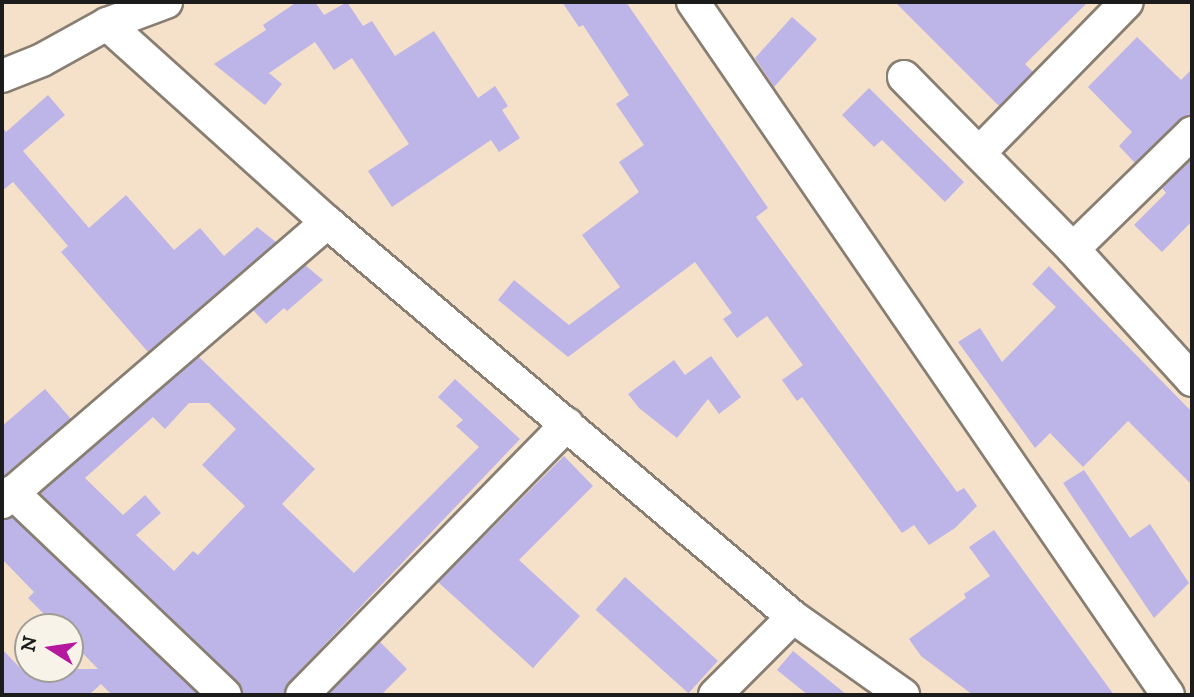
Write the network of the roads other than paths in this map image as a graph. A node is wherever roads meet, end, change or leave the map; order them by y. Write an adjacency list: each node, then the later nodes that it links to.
1 (166, 2): 4 (street)
2 (1127, 2): 10 (street)
3 (705, 6): 21 (street)
4 (112, 14): 5 (street); 11 (street)
5 (42, 61): 6 (street); 8 (street)
6 (2, 76)
7 (904, 77): 10 (street)
8 (2, 96)
9 (1192, 133): 12 (street)
10 (979, 153): 12 (street)
11 (327, 222): 14 (street); 15 (street)
12 (1073, 249): 13 (street)
13 (1192, 380)
14 (566, 424): 16 (street); 18 (street)
15 (7, 497): 17 (street)
16 (793, 617): 19 (street); 20 (street)
17 (225, 695)
18 (302, 695)
19 (715, 695)
20 (903, 695)
21 (1168, 695)

